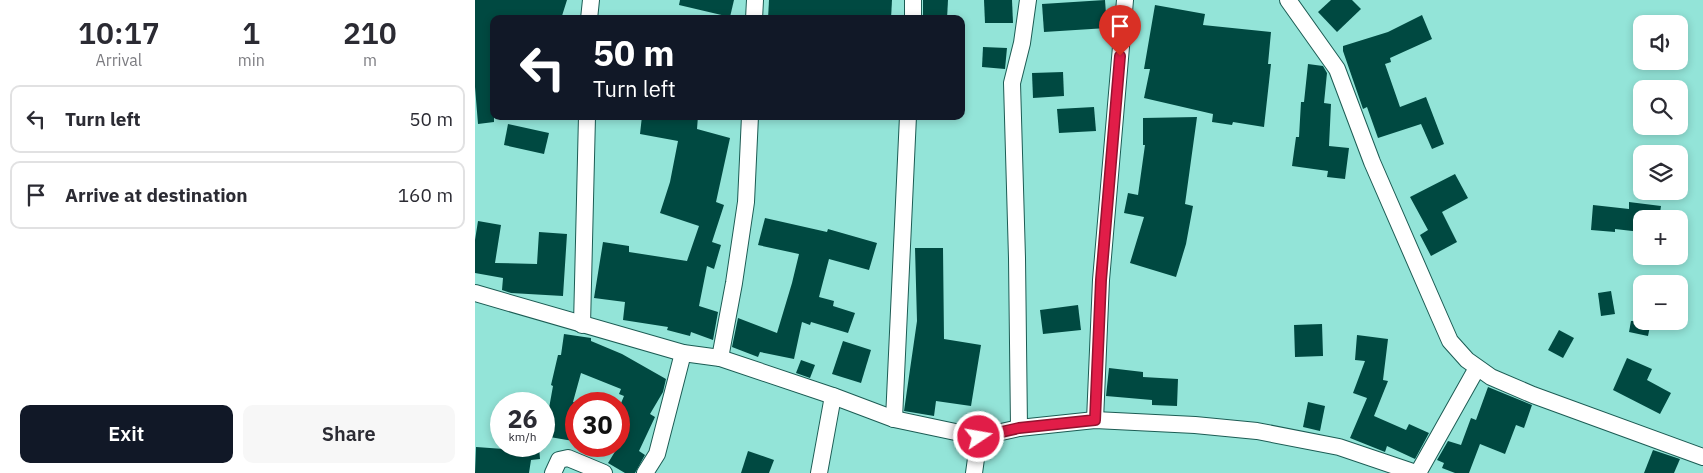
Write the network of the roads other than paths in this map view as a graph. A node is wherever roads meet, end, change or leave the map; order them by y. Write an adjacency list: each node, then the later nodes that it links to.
1 (591, 0): 7 (street)
2 (755, 0): 8 (street)
3 (913, 0): 9 (street)
4 (1028, 0): 21 (street)
5 (1125, 0): 20 (street)
6 (1288, 0): 17 (street)
7 (589, 15)
8 (754, 15)
9 (913, 15)
10 (587, 120): 14 (street)
11 (749, 120): 16 (street)
12 (908, 120): 19 (street)
13 (475, 293): 14 (street)
14 (582, 326): 15 (street)
15 (683, 353): 16 (street); 26 (street)
16 (720, 358): 18 (street)
17 (1477, 368): 23 (street); 29 (street)
18 (833, 396): 19 (street); 27 (street)
19 (894, 419): 22 (street)
20 (1095, 420): 21 (street); 29 (street)
21 (1019, 428): 22 (street)
22 (979, 437): 28 (street)
23 (1703, 457)
24 (553, 473): 25 (street)
25 (604, 473)
26 (645, 473)
27 (819, 473)
28 (974, 473)
29 (1417, 473)

